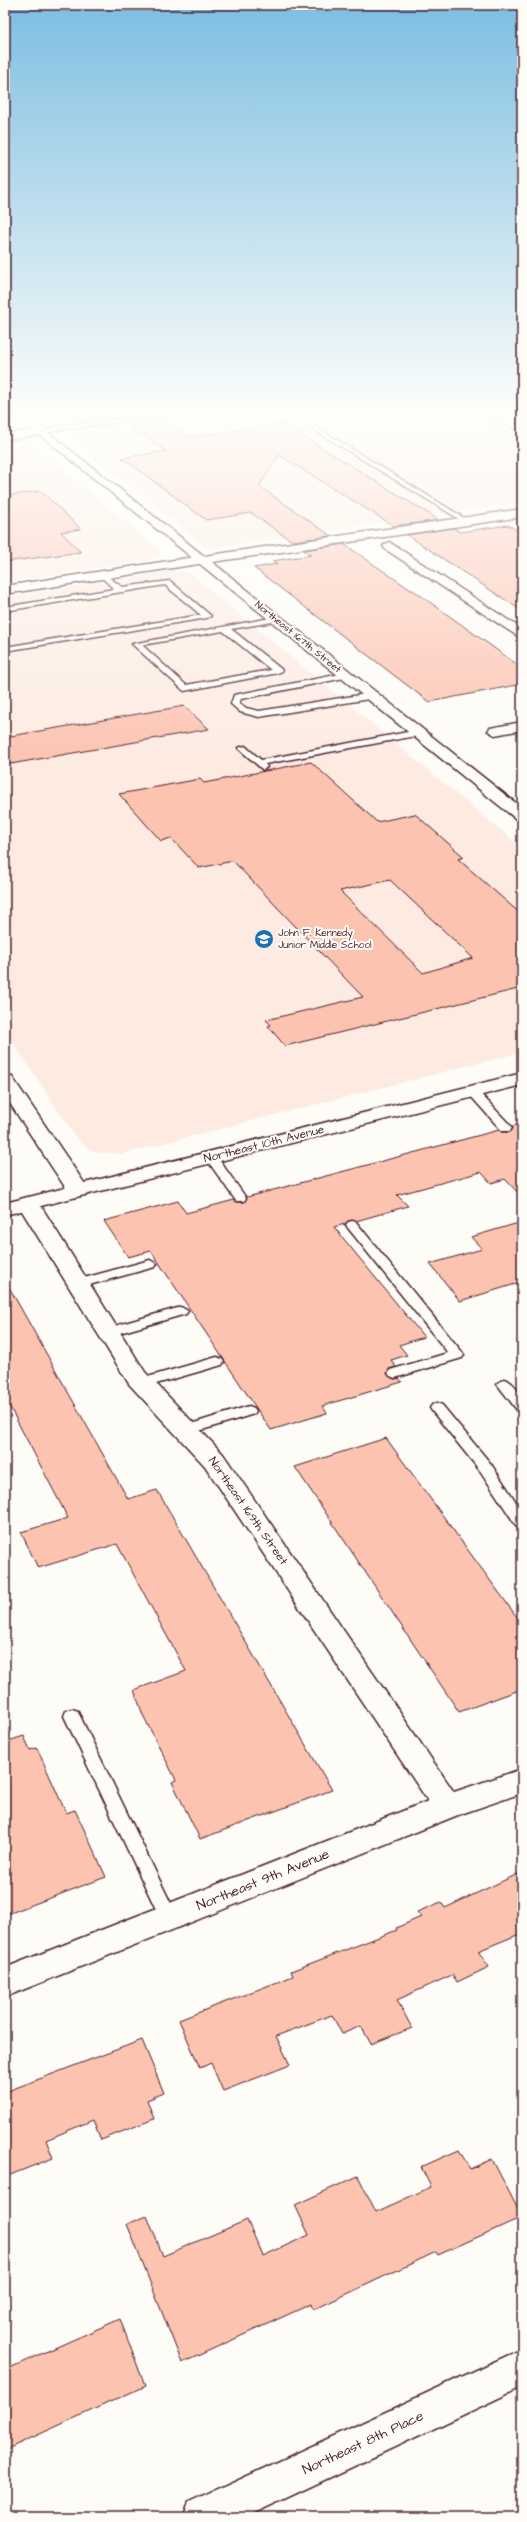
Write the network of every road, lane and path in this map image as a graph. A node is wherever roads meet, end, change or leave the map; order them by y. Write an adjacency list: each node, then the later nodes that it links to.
1 (166, 532): 4 (street, Northeast 167th Street)
2 (393, 532): 4 (street)
3 (388, 546): 11 (street)
4 (201, 560): 5 (street); 9 (street, Northeast 167th Street)
5 (103, 575): 6 (street); 7 (lane)
6 (5, 590)
7 (120, 590): 8 (lane); 12 (lane)
8 (5, 608)
9 (276, 620): 10 (lane); 13 (street, Northeast 167th Street)
10 (225, 628): 10 (lane)
11 (522, 635)
12 (5, 649)
13 (346, 675): 14 (street, Northeast 167th Street); 14 (lane)
14 (372, 696): 17 (street, Northeast 167th Street)
15 (522, 726): 16 (street)
16 (495, 731)
17 (418, 733): 18 (lane); 19 (street, Northeast 167th Street)
18 (242, 748)
19 (522, 816)
20 (522, 1079): 22 (street, Northeast 10th Avenue)
21 (5, 1081): 25 (street)
22 (472, 1091): 23 (lane); 24 (street, Northeast 10th Avenue)
23 (506, 1128)
24 (211, 1157): 25 (street, Northeast 10th Avenue); 26 (lane)
25 (78, 1190): 27 (street, Northeast 10th Avenue)
26 (240, 1198)
27 (16, 1206): 30 (street, Northeast 169th Street)
28 (352, 1225): 34 (lane)
29 (150, 1264): 30 (lane)
30 (78, 1284): 32 (street, Northeast 169th Street)
31 (181, 1311): 32 (lane)
32 (109, 1332): 35 (street, Northeast 169th Street)
33 (217, 1362): 35 (lane)
34 (395, 1373)
35 (142, 1383): 40 (street, Northeast 169th Street)
36 (504, 1384): 37 (lane)
37 (522, 1407)
38 (437, 1408): 41 (lane)
39 (249, 1411): 40 (lane)
40 (186, 1430): 44 (street, Northeast 169th Street)
41 (522, 1523)
42 (72, 1716): 45 (lane)
43 (522, 1781): 44 (street, Northeast 9th Avenue)
44 (448, 1806): 45 (street, Northeast 9th Avenue)
45 (168, 1918): 46 (street, Northeast 9th Avenue)
46 (5, 1983)
47 (522, 2368): 48 (street, Northeast 8th Place)
48 (203, 2517)

